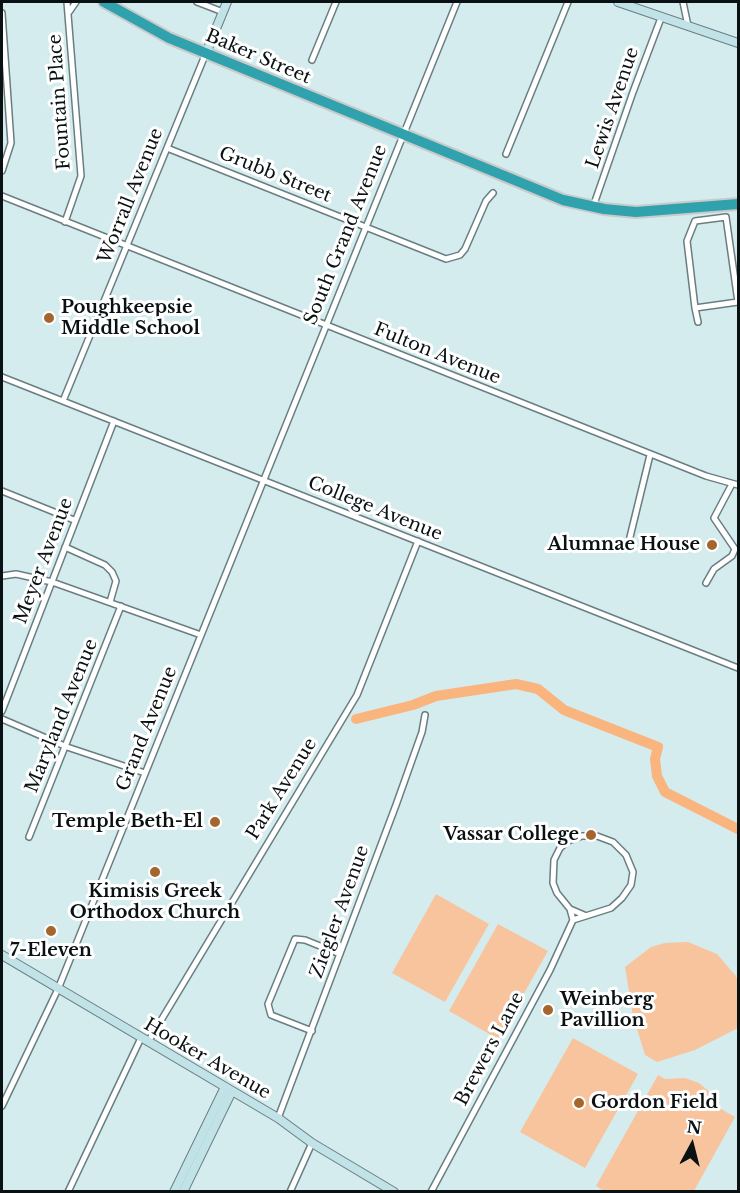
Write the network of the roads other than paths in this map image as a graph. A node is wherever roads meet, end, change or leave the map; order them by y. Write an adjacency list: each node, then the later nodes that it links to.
1 (67, 2): 13 (street, Fountain Place)
2 (76, 2): 13 (street, Fountain Place)
3 (104, 2): 17 (highway, Baker Street)
4 (197, 2): 11 (street)
5 (227, 2): 11 (street, Worrall Avenue)
6 (336, 2): 18 (street)
7 (457, 2): 19 (street, South Grand Avenue)
8 (568, 2): 21 (street)
9 (618, 2): 14 (street)
10 (683, 2): 15 (street)
11 (223, 12): 17 (street, Worrall Avenue)
12 (2, 13): 22 (street)
13 (68, 14): 27 (street, Fountain Place)
14 (661, 18): 15 (street); 26 (street, Lewis Avenue)
15 (688, 26): 16 (street)
16 (738, 43)
17 (206, 53): 19 (highway, Baker Street); 20 (street, Worrall Avenue)
18 (312, 60)
19 (403, 135): 26 (highway, Baker Street); 28 (street, South Grand Avenue)
20 (167, 148): 28 (street, Grubb Street); 29 (street, Worrall Avenue)
21 (506, 153)
22 (2, 171)
23 (493, 193): 28 (street, Grubb Street)
24 (2, 196): 27 (street, Fulton Avenue)
25 (738, 204): 26 (highway, Baker Street)
26 (594, 207)
27 (65, 222): 29 (street, Fulton Avenue)
28 (366, 226): 33 (street, South Grand Avenue)
29 (126, 247): 33 (street, Fulton Avenue); 35 (street, Worrall Avenue)
30 (738, 302): 31 (street); 31 (street)
31 (695, 308): 32 (street)
32 (698, 322)
33 (326, 326): 37 (street, Fulton Avenue); 38 (street, South Grand Avenue)
34 (2, 377): 35 (street, College Avenue)
35 (63, 401): 36 (street, College Avenue)
36 (114, 421): 38 (street, College Avenue); 41 (street, Meyer Avenue)
37 (650, 454): 39 (street, Fulton Avenue); 42 (street)
38 (263, 480): 43 (street, College Avenue); 50 (street, Grand Avenue)
39 (735, 485): 47 (street)
40 (2, 491): 41 (street)
41 (74, 520): 44 (street, Meyer Avenue)
42 (630, 537)
43 (418, 541): 51 (street, College Avenue); 65 (street, Park Avenue)
44 (65, 547): 46 (street, Meyer Avenue); 48 (street)
45 (2, 576): 46 (street)
46 (52, 582): 48 (street); 52 (street, Meyer Avenue)
47 (706, 583)
48 (110, 602): 49 (street)
49 (121, 606): 50 (street); 55 (street, Maryland Avenue)
50 (201, 635): 56 (street, Grand Avenue)
51 (738, 668)
52 (2, 711)
53 (425, 715): 61 (street, Ziegler Avenue)
54 (2, 719): 55 (street)
55 (67, 747): 56 (street); 57 (street, Maryland Avenue)
56 (145, 773): 63 (street, Grand Avenue)
57 (29, 837)
58 (570, 909): 59 (street); 59 (street); 60 (street)
59 (584, 915): 60 (street)
60 (573, 920): 75 (street, Brewers Lane)
61 (340, 954): 64 (street, Ziegler Avenue); 64 (street)
62 (2, 956): 63 (street, Hooker Avenue)
63 (58, 989): 65 (street, Hooker Avenue); 67 (street)
64 (312, 1031): 68 (street, Ziegler Avenue)
65 (145, 1040): 66 (street, Hooker Avenue); 70 (street, Park Avenue)
66 (229, 1089): 68 (street, Hooker Avenue); 71 (street); 72 (street)
67 (2, 1106)
68 (278, 1118): 69 (street, Hooker Avenue)
69 (312, 1143): 73 (street); 74 (street, Hooker Avenue)
70 (68, 1191)
71 (174, 1191)
72 (183, 1191)
73 (290, 1191)
74 (394, 1191)
75 (431, 1191)

